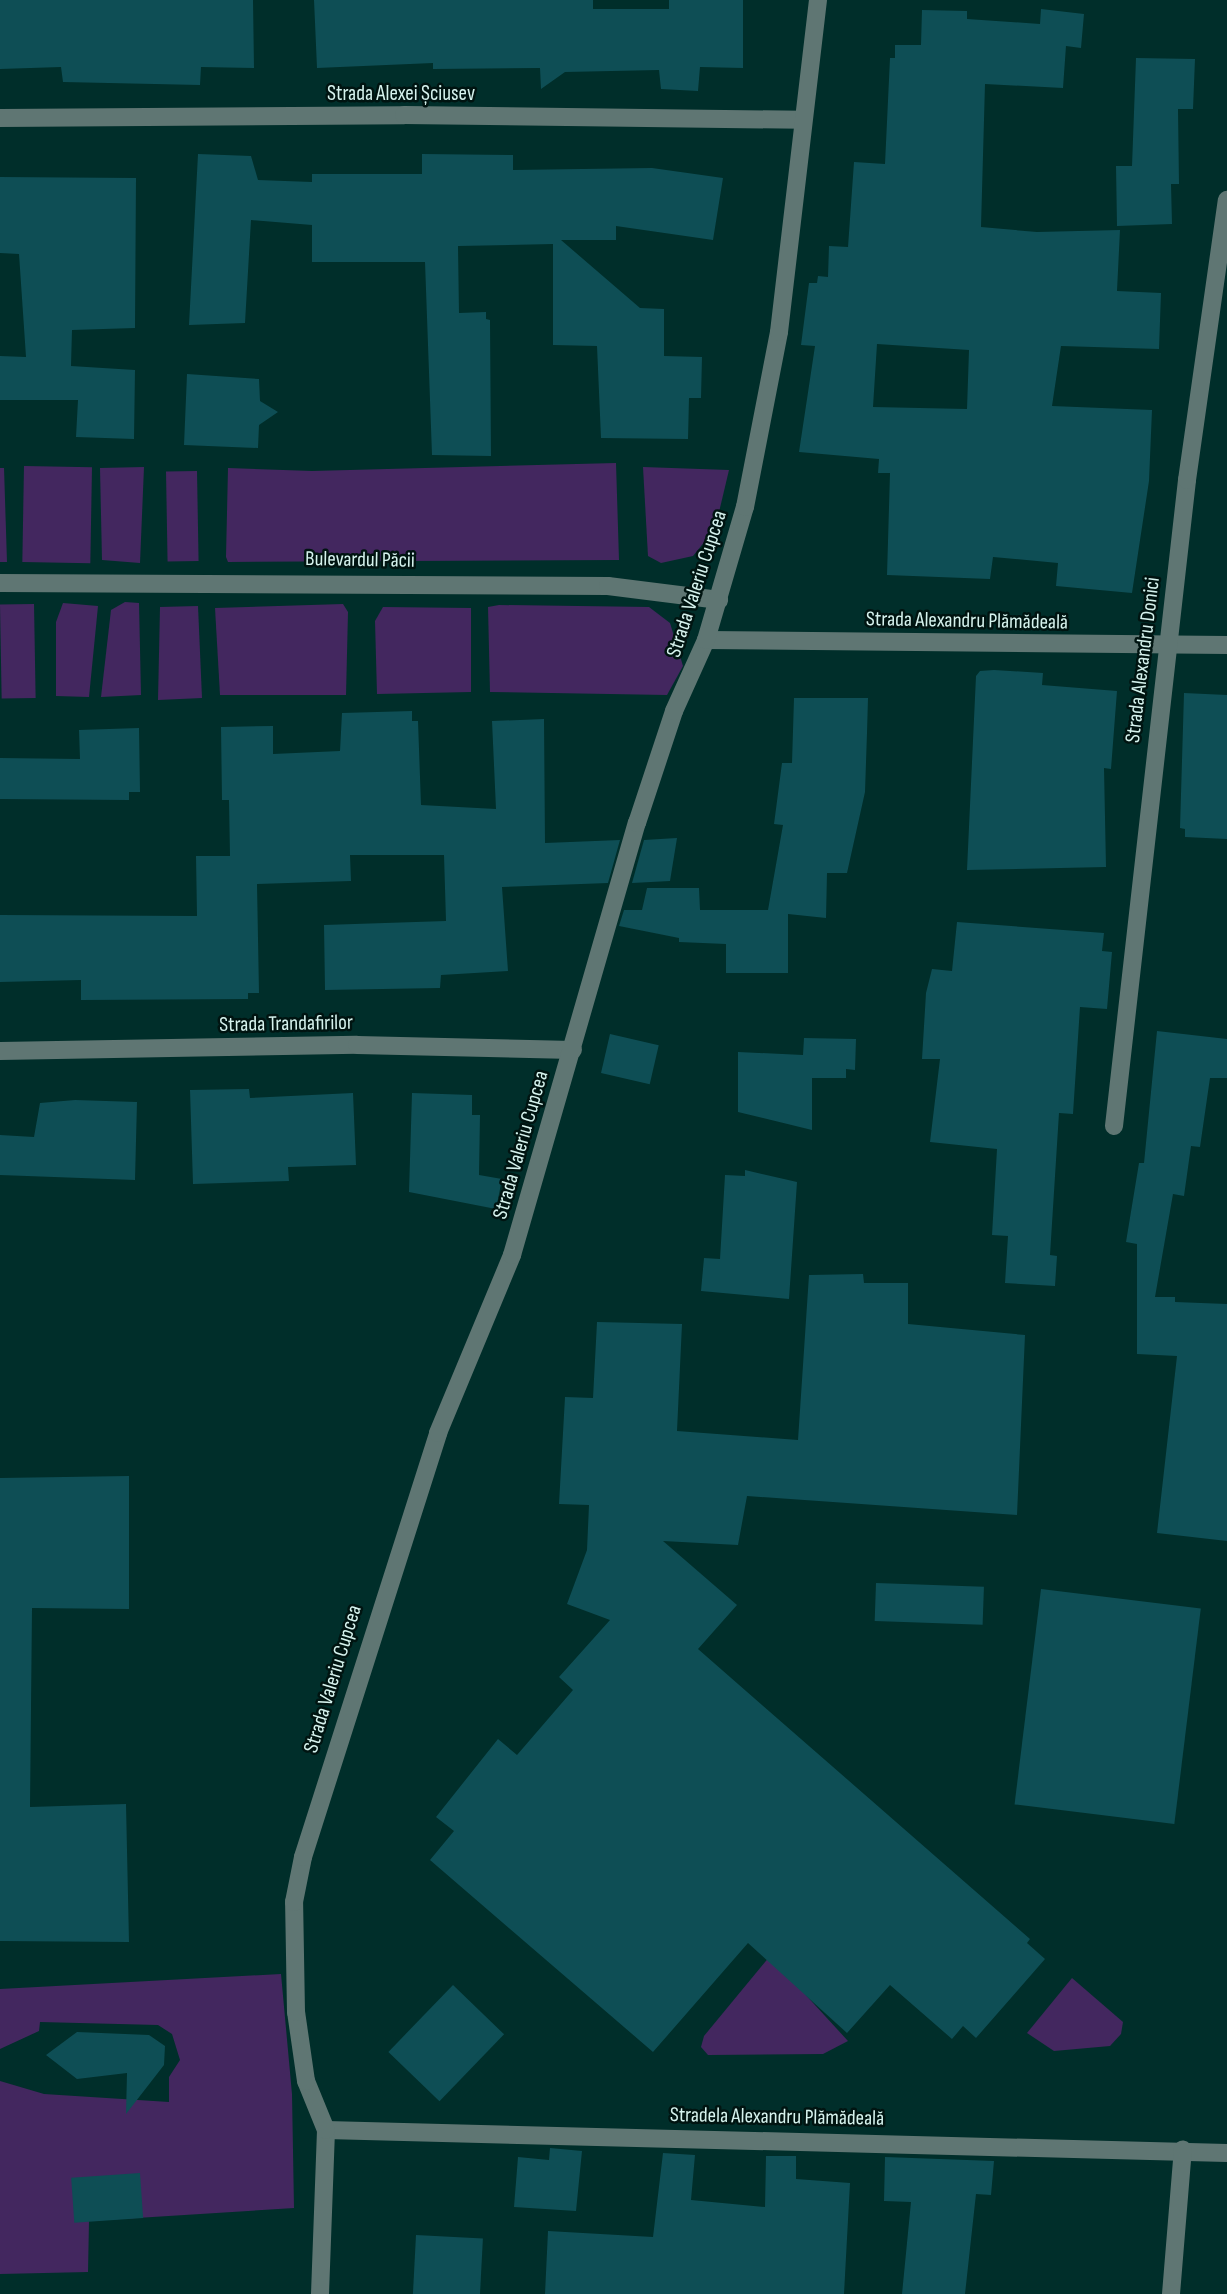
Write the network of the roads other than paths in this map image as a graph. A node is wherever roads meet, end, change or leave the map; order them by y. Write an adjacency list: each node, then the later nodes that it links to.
1 (818, 0): 3 (street, Strada Valeriu Cupcea)
2 (0, 118): 3 (street, Strada Alexei Șciusev)
3 (802, 120): 6 (street, Strada Valeriu Cupcea)
4 (1227, 200): 9 (street, Strada Alexandru Donici)
5 (0, 583): 6 (street, Bulevardul Păcii)
6 (719, 600): 7 (street, Strada Valeriu Cupcea)
7 (706, 640): 9 (street, Strada Alexandru Plămădeală); 10 (street, Strada Valeriu Cupcea)
8 (1227, 645): 9 (street, Strada Alexandru Plămădeală)
9 (1167, 647): 12 (street, Strada Alexandru Donici)
10 (573, 1050): 11 (street, Strada Trandafirilor); 13 (street, Strada Valeriu Cupcea)
11 (0, 1051)
12 (1114, 1126)
13 (327, 2130): 14 (street, Stradela Alexandru Plămădeală); 16 (street, Strada Valeriu Cupcea)
14 (1183, 2149): 15 (street, Stradela Alexandru Plămădeală); 17 (street)
15 (1227, 2153)
16 (320, 2294)
17 (1171, 2294)

